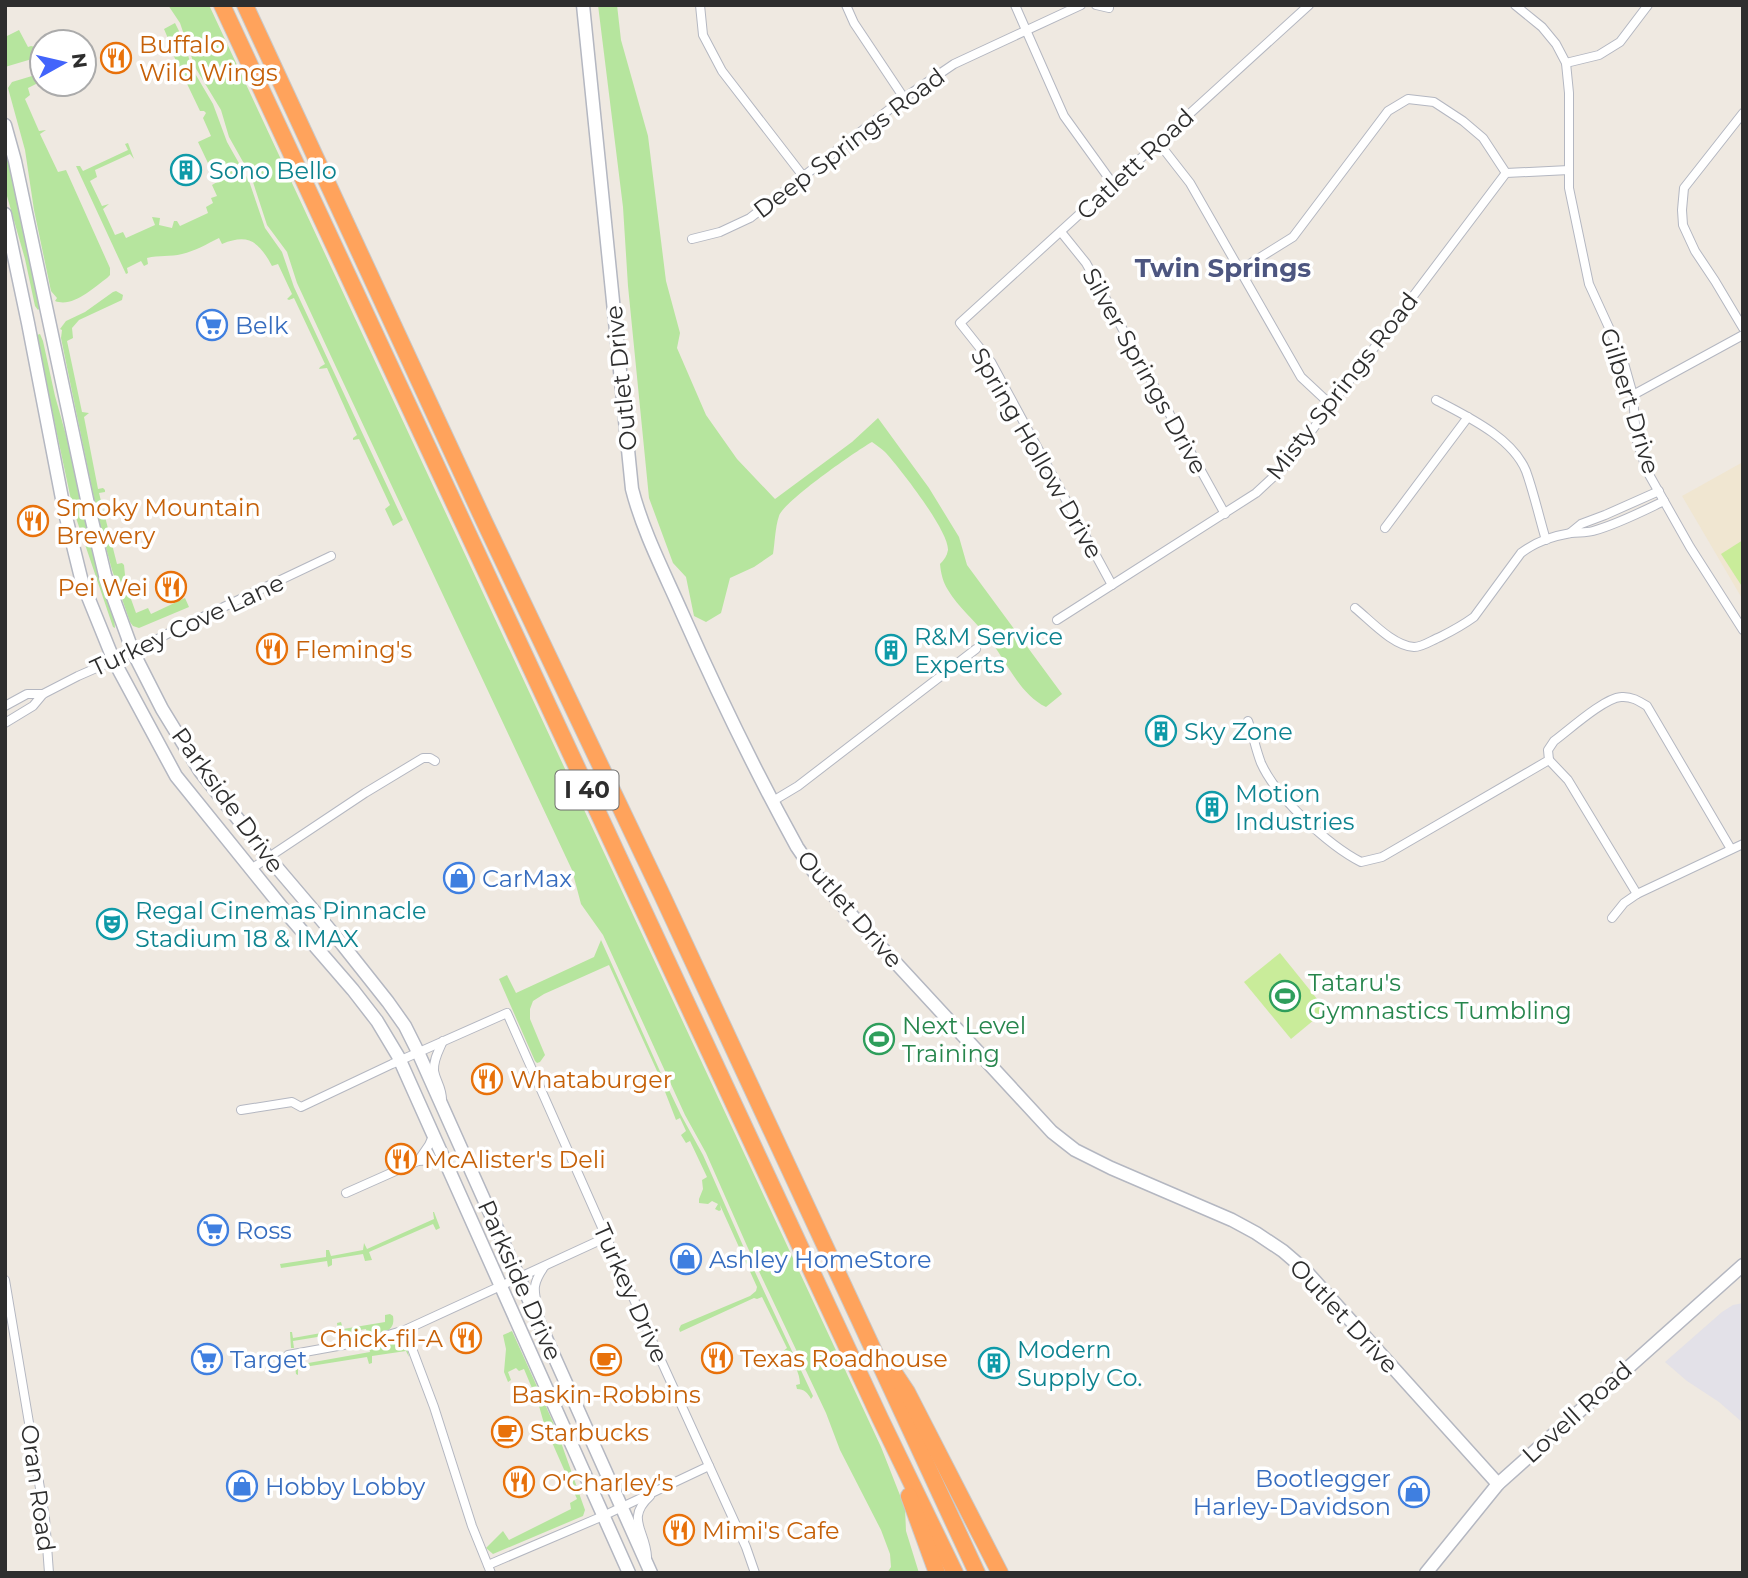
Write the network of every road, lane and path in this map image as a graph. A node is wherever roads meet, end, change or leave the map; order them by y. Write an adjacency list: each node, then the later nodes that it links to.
1 (222, 5): 84 (highway, I 40)
2 (245, 5): 80 (highway, I 40)
3 (583, 5): 56 (street, Outlet Drive)
4 (700, 5): 21 (street)
5 (846, 5): 15 (street)
6 (1015, 5): 13 (street)
7 (1082, 5): 13 (street, Deep Springs Road)
8 (1096, 5): 12 (street)
9 (1310, 5): 18 (street, Catlett Road)
10 (1515, 5): 14 (street, Gilbert Drive)
11 (1648, 5): 14 (street)
12 (1109, 8)
13 (1026, 32): 15 (street, Deep Springs Road); 22 (street)
14 (1566, 62): 19 (street, Gilbert Drive)
15 (904, 98): 21 (street, Deep Springs Road)
16 (1743, 113): 30 (street)
17 (5, 125): 27 (street, Parkside Drive)
18 (1158, 142): 22 (street, Catlett Road); 26 (street)
19 (1569, 170): 20 (street); 32 (street, Gilbert Drive)
20 (1506, 173): 26 (street); 34 (street, Misty Springs Road)
21 (803, 176): 25 (street, Deep Springs Road)
22 (1113, 184): 24 (street, Catlett Road)
23 (5, 214): 28 (street, Parkside Drive)
24 (1061, 232): 29 (street, Catlett Road); 38 (street, Silver Springs Drive)
25 (692, 239)
26 (1240, 270): 34 (street)
27 (47, 318): 28 (street); 48 (street, Parkside Drive)
28 (28, 323): 49 (street, Parkside Drive)
29 (960, 323): 43 (street, Spring Hollow Drive)
30 (1743, 328)
31 (1743, 335): 32 (street)
32 (1633, 396): 36 (street, Gilbert Drive)
33 (1436, 400): 35 (street)
34 (1331, 405): 38 (street, Misty Springs Road)
35 (1468, 417): 39 (street); 41 (street)
36 (1659, 491): 37 (street, Gilbert Drive); 40 (street)
37 (1664, 501): 40 (street); 46 (street, Gilbert Drive)
38 (1225, 514): 43 (street, Misty Springs Road)
39 (1385, 528)
40 (1570, 533): 41 (street)
41 (1546, 540): 44 (street)
42 (331, 556): 48 (street, Turkey Cove Lane)
43 (1112, 585): 45 (street, Misty Springs Road)
44 (1354, 608)
45 (1057, 620)
46 (1743, 629)
47 (976, 649): 56 (street)
48 (133, 652): 49 (street, Turkey Cove Lane); 59 (street, Parkside Drive)
49 (114, 661): 50 (street, Turkey Cove Lane); 60 (street, Parkside Drive)
50 (43, 694): 51 (street, Turkey Cove Lane); 53 (street, Turkey Cove Lane)
51 (5, 706)
52 (1248, 722): 54 (street)
53 (5, 723)
54 (1549, 760): 58 (street); 61 (street)
55 (435, 761): 59 (street)
56 (773, 801): 86 (street, Outlet Drive)
57 (1743, 844): 58 (street)
58 (1731, 849): 61 (street)
59 (268, 857): 60 (street); 64 (street, Parkside Drive)
60 (251, 869): 65 (street, Parkside Drive)
61 (1637, 894): 62 (street)
62 (1612, 918)
63 (443, 1041): 64 (street); 66 (street); 72 (street, Turkey Drive)
64 (418, 1052): 65 (street); 66 (street, Parkside Drive)
65 (400, 1060): 67 (street); 68 (street, Parkside Drive)
66 (442, 1106): 76 (street, Parkside Drive)
67 (241, 1110)
68 (433, 1136): 69 (street); 70 (street, Parkside Drive)
69 (418, 1161): 70 (street); 71 (street)
70 (444, 1162): 79 (street, Parkside Drive)
71 (346, 1193)
72 (607, 1237): 74 (street); 85 (street, Turkey Drive)
73 (1743, 1265): 75 (street, Lovell Road)
74 (545, 1266): 76 (street); 81 (street)
75 (1731, 1274): 78 (street); 86 (street, Lovell Road)
76 (520, 1278): 79 (street); 81 (street, Parkside Drive)
77 (5, 1280): 92 (street, Oran Road)
78 (1743, 1283)
79 (501, 1286): 82 (street); 89 (street, Parkside Drive)
80 (862, 1325): 97 (highway, I 40); 98 (highway)
81 (542, 1327): 88 (street, Parkside Drive)
82 (405, 1330): 83 (street); 91 (street)
83 (288, 1355)
84 (880, 1419): 95 (highway); 96 (highway, I 40)
85 (709, 1466): 87 (street); 94 (street, Turkey Drive)
86 (1498, 1484): 99 (street, Lovell Road)
87 (656, 1490): 88 (street); 90 (street)
88 (622, 1506): 89 (street); 90 (street, Parkside Drive)
89 (603, 1516): 91 (street); 93 (street, Parkside Drive)
90 (649, 1568)
91 (490, 1569)
92 (49, 1573)
93 (629, 1573)
94 (755, 1573)
95 (937, 1573)
96 (955, 1573)
97 (977, 1573)
98 (1000, 1573)
99 (1426, 1573)

